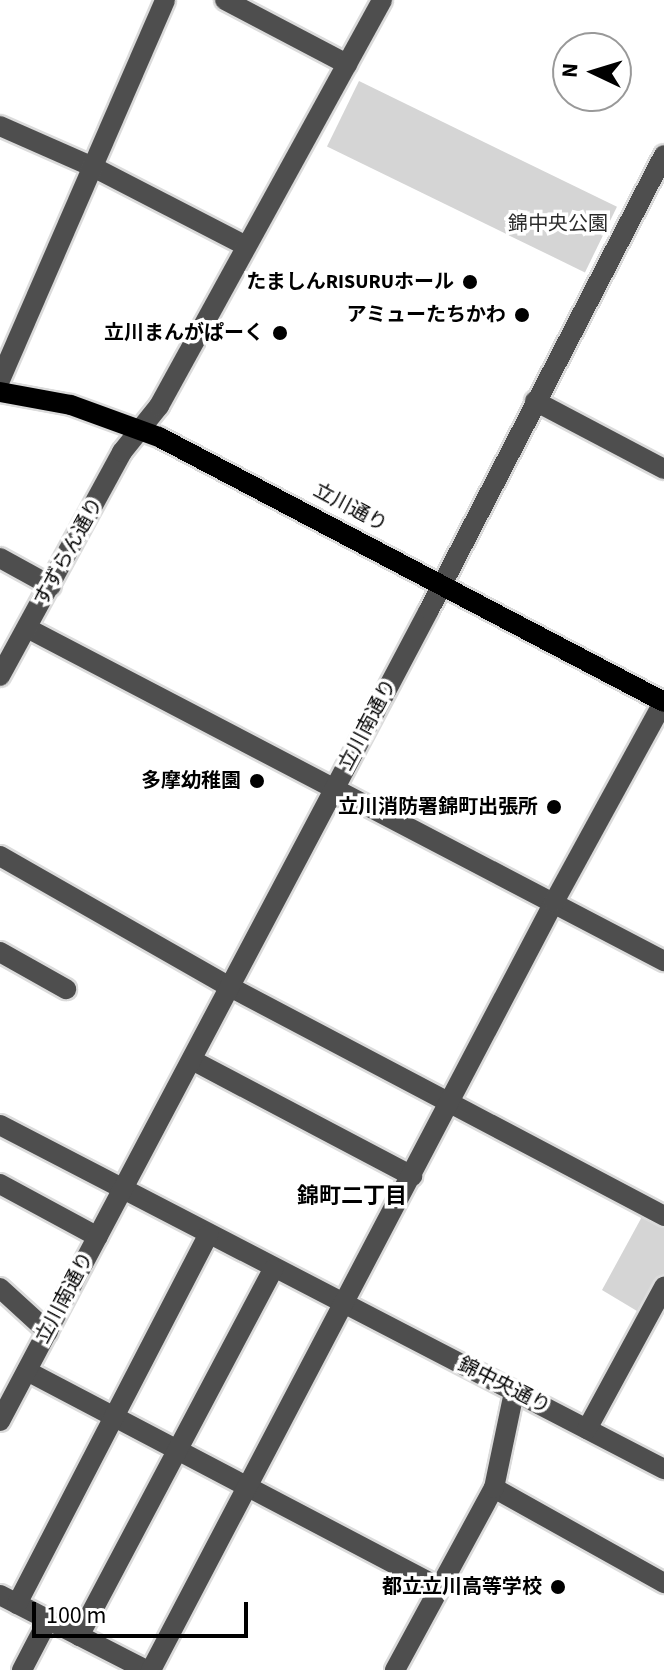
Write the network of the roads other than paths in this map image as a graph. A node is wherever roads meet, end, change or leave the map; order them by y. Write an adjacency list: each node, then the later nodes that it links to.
1 (165, 0): 7 (street)
2 (225, 0): 4 (street)
3 (382, 0): 4 (street, すずらん通り)
4 (347, 64): 8 (street, すずらん通り)
5 (0, 126): 7 (street)
6 (664, 155): 11 (street, 立川南通り)
7 (93, 167): 8 (street); 9 (street)
8 (246, 246): 12 (street, すずらん通り)
9 (0, 380)
10 (0, 392): 12 (main road, 立川通り)
11 (535, 401): 13 (street); 15 (street, 立川南通り)
12 (139, 428): 15 (main road, 立川通り); 16 (street, すずらん通り)
13 (664, 469)
14 (0, 558): 16 (street)
15 (442, 584): 19 (main road, 立川通り); 20 (street, 立川南通り)
16 (51, 586): 17 (street, すずらん通り)
17 (27, 628): 18 (street, すずらん通り); 20 (street)
18 (0, 676)
19 (664, 702): 22 (street)
20 (334, 790): 22 (street); 25 (street, 立川南通り)
21 (0, 856): 25 (street)
22 (554, 902): 24 (street); 28 (street)
23 (0, 952): 26 (street)
24 (664, 961)
25 (230, 987): 27 (street, 立川南通り); 28 (street)
26 (66, 989)
27 (192, 1060): 30 (street); 32 (street, 立川南通り)
28 (450, 1104): 30 (street); 33 (street)
29 (0, 1125): 32 (street)
30 (412, 1176): 39 (street)
31 (0, 1184): 35 (street)
32 (123, 1191): 34 (street, 錦中央通り); 35 (street, 立川南通り)
33 (664, 1216)
34 (208, 1235): 36 (street, 錦中央通り); 43 (street)
35 (98, 1237): 40 (street, 立川南通り)
36 (273, 1269): 39 (street, 錦中央通り); 46 (street)
37 (664, 1287): 45 (street)
38 (0, 1288): 40 (street)
39 (343, 1305): 42 (street, 錦中央通り); 48 (street)
40 (48, 1332): 41 (street, 立川南通り)
41 (27, 1371): 43 (street); 44 (street, 立川南通り)
42 (514, 1392): 45 (street, 錦中央通り); 49 (street)
43 (113, 1415): 46 (street); 52 (street)
44 (0, 1421)
45 (587, 1429): 47 (street, 錦中央通り)
46 (179, 1449): 48 (street); 54 (street)
47 (664, 1469)
48 (248, 1487): 51 (street); 56 (street)
49 (494, 1488): 50 (street); 51 (street)
50 (664, 1583)
51 (439, 1587): 57 (street)
52 (8, 1600): 53 (street)
53 (48, 1620): 54 (street); 55 (street)
54 (79, 1636): 56 (street)
55 (22, 1670)
56 (148, 1670)
57 (395, 1670)

